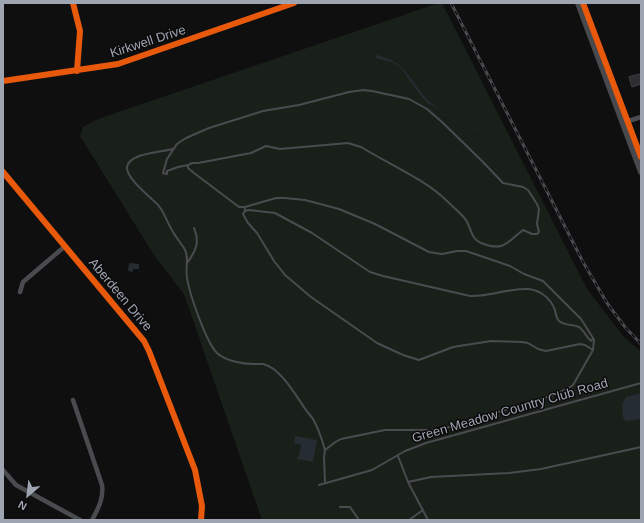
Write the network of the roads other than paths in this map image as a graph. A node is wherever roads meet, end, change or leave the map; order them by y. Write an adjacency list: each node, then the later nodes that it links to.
1 (294, 3): 3 (street, Kirkwell Drive)
2 (578, 3): 5 (main road)
3 (3, 81)
4 (641, 117): 5 (street)
5 (622, 123): 9 (main road)
6 (174, 148): 7 (lane); 7 (lane); 14 (lane)
7 (188, 166): 10 (lane)
8 (3, 172): 13 (street, Aberdeen Drive)
9 (641, 172)
10 (245, 207): 11 (lane); 16 (lane)
11 (245, 211): 16 (lane); 17 (lane)
12 (194, 228): 14 (lane)
13 (64, 247): 15 (street); 31 (street, Aberdeen Drive)
14 (188, 263): 21 (lane)
15 (20, 292)
16 (593, 338): 17 (lane)
17 (593, 350): 21 (lane)
18 (641, 383): 22 (lane, Green Meadow Country Club Road)
19 (73, 400): 30 (street)
20 (641, 447): 24 (lane)
21 (325, 450): 25 (lane)
22 (398, 456): 24 (lane); 25 (lane, Green Meadow Country Club Road)
23 (3, 470): 29 (street)
24 (408, 482): 28 (lane)
25 (325, 483): 26 (lane, Green Meadow Country Club Road)
26 (319, 485)
27 (340, 507): 32 (lane)
28 (423, 510): 33 (lane); 34 (lane)
29 (80, 520)
30 (92, 520)
31 (201, 520)
32 (359, 520)
33 (408, 520)
34 (428, 520)

